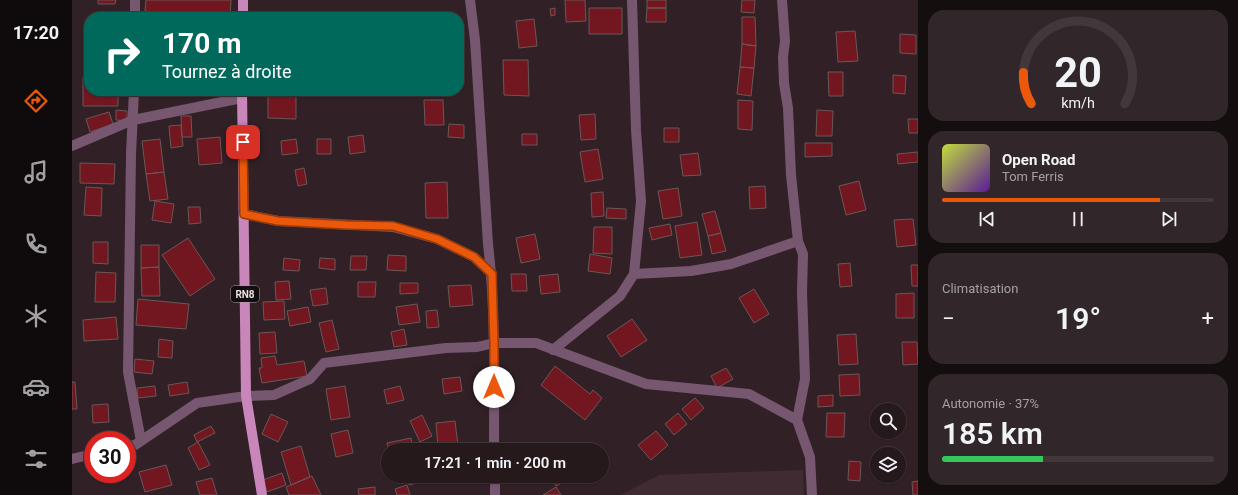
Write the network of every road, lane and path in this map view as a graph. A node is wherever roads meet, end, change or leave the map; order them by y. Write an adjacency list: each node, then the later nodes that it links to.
1 (135, 0): 6 (street)
2 (243, 0): 7 (main road)
3 (470, 0): 15 (street)
4 (632, 0): 16 (street)
5 (782, 0): 14 (street)
6 (135, 12)
7 (243, 12)
8 (134, 96): 11 (street)
9 (238, 96): 11 (street)
10 (242, 96): 13 (main road, RN8)
11 (133, 120): 12 (street); 21 (street)
12 (72, 146)
13 (244, 214): 15 (street); 19 (main road, RN8)
14 (798, 241): 16 (street); 20 (street)
15 (492, 274): 17 (street)
16 (634, 274): 18 (street)
17 (494, 343): 18 (street); 19 (street); 22 (street)
18 (553, 350): 20 (street)
19 (246, 396): 21 (street); 27 (main road, RN8)
20 (797, 420): 29 (street)
21 (141, 441): 23 (street)
22 (494, 443)
23 (136, 444)
24 (84, 456): 25 (street)
25 (72, 459)
26 (495, 483): 28 (street)
27 (262, 495)
28 (495, 495)
29 (812, 495)

